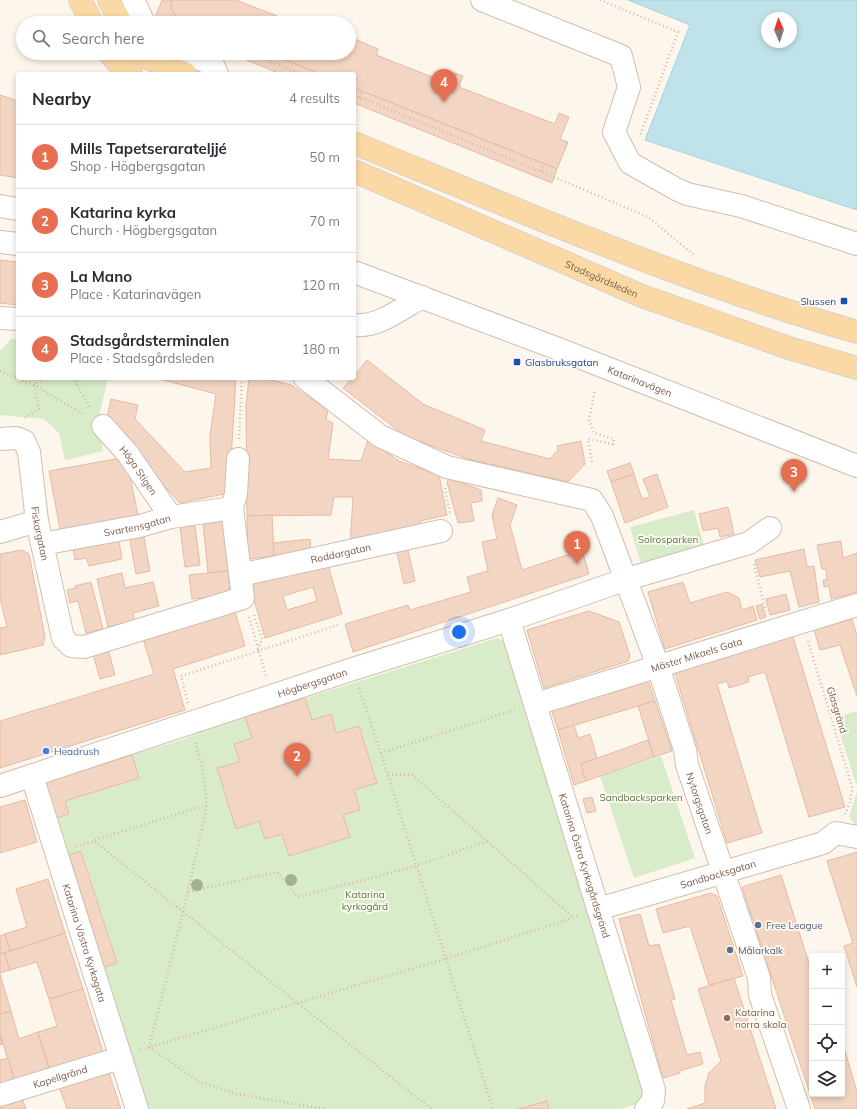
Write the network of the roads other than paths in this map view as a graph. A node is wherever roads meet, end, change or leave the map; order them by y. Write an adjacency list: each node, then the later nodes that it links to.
1 (80, 0): 5 (main road)
2 (109, 0): 6 (main road)
3 (133, 0): 7 (street)
4 (482, 0): 20 (street)
5 (92, 16)
6 (117, 16)
7 (141, 16)
8 (116, 60): 11 (main road)
9 (152, 60): 12 (main road)
10 (202, 60): 13 (street)
11 (126, 72)
12 (181, 72)
13 (216, 72)
14 (356, 144): 26 (main road)
15 (356, 172): 27 (main road, Stadsgårdsleden)
16 (0, 206): 17 (street)
17 (16, 209)
18 (0, 242): 19 (street)
19 (16, 244)
20 (857, 244)
21 (356, 273): 22 (street, Katarinavägen)
22 (422, 297): 25 (street); 32 (street, Katarinavägen)
23 (0, 318): 24 (street)
24 (16, 319)
25 (356, 325)
26 (857, 332)
27 (857, 368)
28 (308, 380): 41 (street, Nytorgsgatan)
29 (103, 426): 34 (street, Höga Stigen)
30 (0, 439): 35 (street, Fiskargatan)
31 (238, 459): 33 (street)
32 (857, 466)
33 (232, 508): 34 (street, Svartensgatan); 40 (street)
34 (172, 517): 39 (street, Svartensgatan)
35 (37, 521): 38 (street); 39 (street, Fiskargatan)
36 (446, 524): 40 (street, Roddargatan)
37 (770, 528): 41 (street, Högbergsgatan)
38 (0, 532)
39 (42, 544): 40 (street, Fiskargatan)
40 (240, 575)
41 (624, 580): 43 (street, Högbergsgatan); 44 (street, Nytorgsgatan)
42 (857, 605): 44 (street, Mäster Mikaels Gata)
43 (509, 620): 45 (street, Katarina Östra Kyrkogårdsgränd); 46 (street, Högbergsgatan)
44 (658, 666): 45 (street, Mäster Mikaels Gata); 49 (street, Nytorgsgatan)
45 (536, 704): 50 (street, Katarina Östra Kyrkogårdsgränd)
46 (32, 776): 47 (street, Högbergsgatan); 51 (street, Katarina Västra Kyrkogata)
47 (0, 786)
48 (857, 837): 49 (street, Sandbacksgatan)
49 (723, 874): 50 (street, Sandbacksgatan); 55 (street, Nytorgsgatan)
50 (598, 910): 54 (street, Katarina Östra Kyrkogårdsgränd)
51 (120, 1058): 52 (street, Kapellgränd); 53 (street, Katarina Västra Kyrkogata)
52 (0, 1095)
53 (137, 1109)
54 (646, 1109)
55 (799, 1109)

